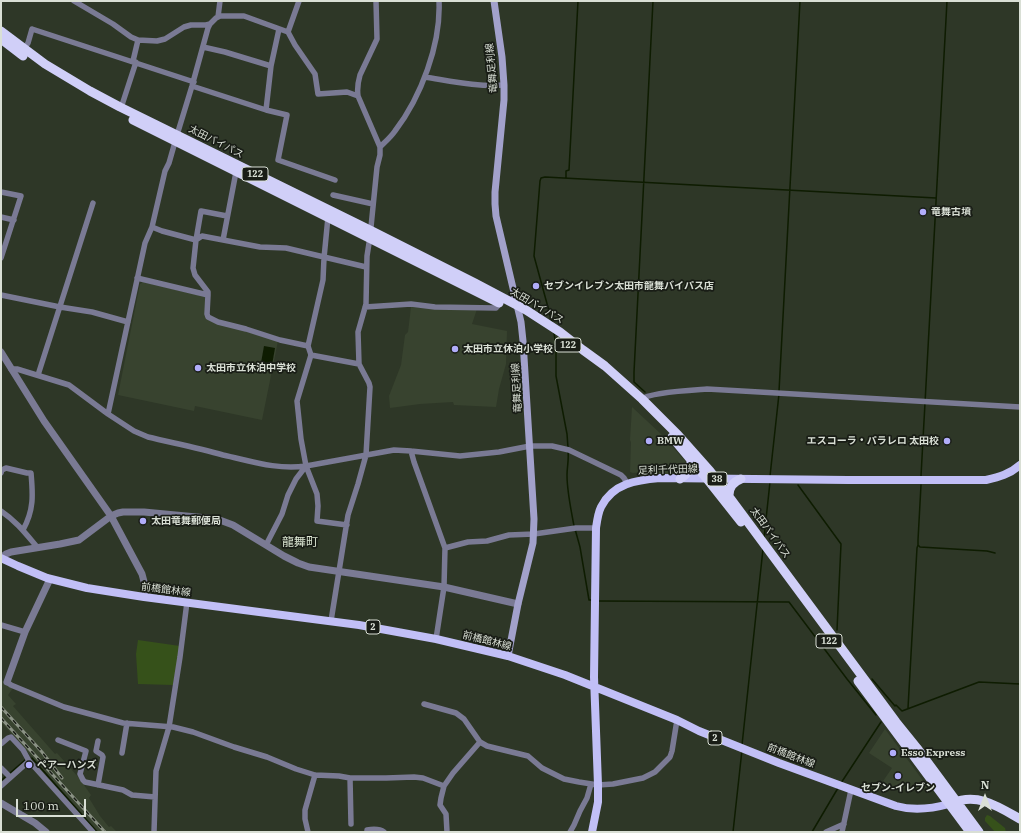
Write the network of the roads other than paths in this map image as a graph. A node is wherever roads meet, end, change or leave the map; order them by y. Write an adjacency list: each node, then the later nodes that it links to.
1 (74, 1): 13 (street)
2 (220, 1): 7 (street)
3 (299, 1): 11 (street)
4 (376, 1): 21 (street)
5 (438, 1): 18 (street)
6 (494, 1): 20 (main road, 竜舞足利線)
7 (218, 18): 8 (street); 9 (street)
8 (210, 24): 13 (street); 14 (street)
9 (279, 29): 11 (street); 17 (street)
10 (1, 31): 15 (highway, 太田バイパス / 122)
11 (288, 32): 21 (street)
12 (1, 39): 24 (highway, 太田バイパス / 122)
13 (138, 40): 16 (street)
14 (203, 47): 17 (street); 19 (street)
15 (24, 49): 16 (street); 22 (highway, 太田バイパス / 122)
16 (134, 62): 19 (street); 22 (street)
17 (271, 66): 23 (street)
18 (425, 77): 20 (street); 25 (street)
19 (193, 84): 23 (street); 24 (street)
20 (504, 85): 49 (main road, 竜舞足利線)
21 (358, 96): 25 (street)
22 (122, 108): 24 (highway, 太田バイパス / 122)
23 (266, 110): 27 (street)
24 (176, 138): 26 (highway, 太田バイパス / 122); 36 (street); 37 (highway, 太田バイパス / 122)
25 (380, 147): 31 (street)
26 (236, 172): 32 (street); 34 (highway, 太田バイパス / 122)
27 (336, 180)
28 (1, 192): 35 (street)
29 (333, 195): 31 (street)
30 (93, 203): 47 (street)
31 (373, 204): 37 (street)
32 (227, 216): 38 (street); 39 (street)
33 (1, 217): 35 (street)
34 (328, 218): 37 (highway, 太田バイパス / 122); 41 (street)
35 (14, 220): 40 (street)
36 (152, 227): 38 (street); 43 (street)
37 (370, 234): 42 (street); 46 (highway, 太田バイパス / 122); 49 (highway, 太田バイパス / 122)
38 (196, 240): 39 (street); 45 (street)
39 (223, 240): 41 (street)
40 (1, 258)
41 (324, 258): 42 (street); 51 (street)
42 (366, 267): 48 (street)
43 (137, 278): 45 (street); 50 (street)
44 (1, 295): 47 (street)
45 (208, 295): 51 (street)
46 (500, 303): 48 (street); 49 (highway, 太田バイパス / 122)
47 (60, 307): 50 (street); 57 (street)
48 (365, 307): 55 (street)
49 (517, 309): 58 (highway, 太田バイパス / 122); 61 (main road, 竜舞足利線); 64 (highway, 太田バイパス / 122)
50 (128, 322): 60 (street)
51 (308, 346): 53 (street)
52 (1, 352): 54 (street)
53 (311, 355): 55 (street); 66 (street)
54 (4, 362): 56 (street)
55 (359, 364): 63 (street)
56 (11, 369): 57 (street); 74 (street)
57 (38, 375): 60 (street)
58 (642, 399): 59 (street); 69 (highway, 太田バイパス / 122)
59 (1020, 407)
60 (108, 414): 66 (street)
61 (530, 446): 62 (street); 71 (street); 78 (main road, 竜舞足利線)
62 (411, 451): 63 (street); 81 (street)
63 (366, 455): 66 (street); 75 (street)
64 (691, 460): 68 (highway); 69 (highway, 太田バイパス / 122)
65 (1020, 465): 70 (main road, 足利千代田線 / 38)
66 (306, 466): 75 (street); 79 (street)
67 (1, 473): 77 (street)
68 (680, 479): 69 (main road, 足利千代田線 / 38); 71 (main road, 足利千代田線 / 38)
69 (711, 479): 70 (main road, 足利千代田線 / 38); 72 (highway, 太田バイパス / 122); 117 (highway, 太田バイパス / 122)
70 (741, 479): 72 (highway)
71 (627, 483): 76 (main road, 足利千代田線 / 38)
72 (728, 495): 117 (highway, 太田バイパス / 122)
73 (1, 511): 77 (street)
74 (111, 516): 79 (street); 80 (street); 86 (street)
75 (347, 525): 83 (street)
76 (596, 528): 78 (street); 95 (main road, 足利千代田線 / 38)
77 (22, 530): 80 (street)
78 (534, 534): 81 (street); 88 (main road, 竜舞足利線)
79 (266, 545): 83 (street)
80 (38, 548): 82 (street)
81 (444, 548): 85 (street)
82 (1, 558): 84 (main road, 前橋館林線 / 2)
83 (340, 571): 85 (street); 89 (street)
84 (50, 579): 86 (main road, 前橋館林線 / 2); 91 (street)
85 (444, 587): 88 (street); 92 (street)
86 (144, 597): 87 (main road, 前橋館林線 / 2)
87 (187, 602): 89 (main road, 前橋館林線 / 2); 99 (street)
88 (518, 604): 93 (main road, 竜舞足利線)
89 (331, 620): 92 (main road, 前橋館林線 / 2)
90 (1, 625): 91 (street)
91 (25, 632): 94 (street)
92 (436, 639): 93 (main road, 前橋館林線 / 2)
93 (508, 656): 95 (main road, 前橋館林線 / 2)
94 (7, 682): 98 (street)
95 (595, 687): 97 (main road, 前橋館林線 / 2); 110 (main road, 足利千代田線 / 38)
96 (424, 704): 102 (street)
97 (678, 720): 110 (street); 114 (main road, 前橋館林線 / 2)
98 (128, 723): 99 (street); 104 (street)
99 (169, 727): 107 (street); 115 (street)
100 (58, 740): 111 (street)
101 (98, 741): 111 (street)
102 (480, 742): 110 (street); 113 (street)
103 (1, 744): 105 (street)
104 (122, 753)
105 (28, 761): 108 (street); 122 (street)
106 (1, 768): 108 (street)
107 (315, 775): 109 (street); 127 (street)
108 (10, 777): 112 (street)
109 (350, 778): 113 (street); 119 (street)
110 (595, 784): 131 (street); 132 (main road, 足利千代田線 / 38)
111 (98, 785): 115 (street)
112 (1, 786)
113 (444, 786): 130 (street)
114 (851, 790): 117 (main road, 前橋館林線 / 2); 120 (street)
115 (155, 797): 126 (street)
116 (1, 803): 123 (street)
117 (955, 804): 118 (highway); 121 (highway); 135 (highway, 122); 136 (highway, 122)
118 (1020, 819)
119 (351, 824)
120 (844, 824): 133 (street); 134 (street)
121 (1020, 824)
122 (88, 826): 124 (street); 125 (street)
123 (46, 832)
124 (83, 832)
125 (93, 832)
126 (154, 832)
127 (308, 832)
128 (367, 832): 129 (street)
129 (384, 832)
130 (447, 832)
131 (570, 832)
132 (592, 832)
133 (826, 832)
134 (842, 832)
135 (970, 832)
136 (980, 832)

